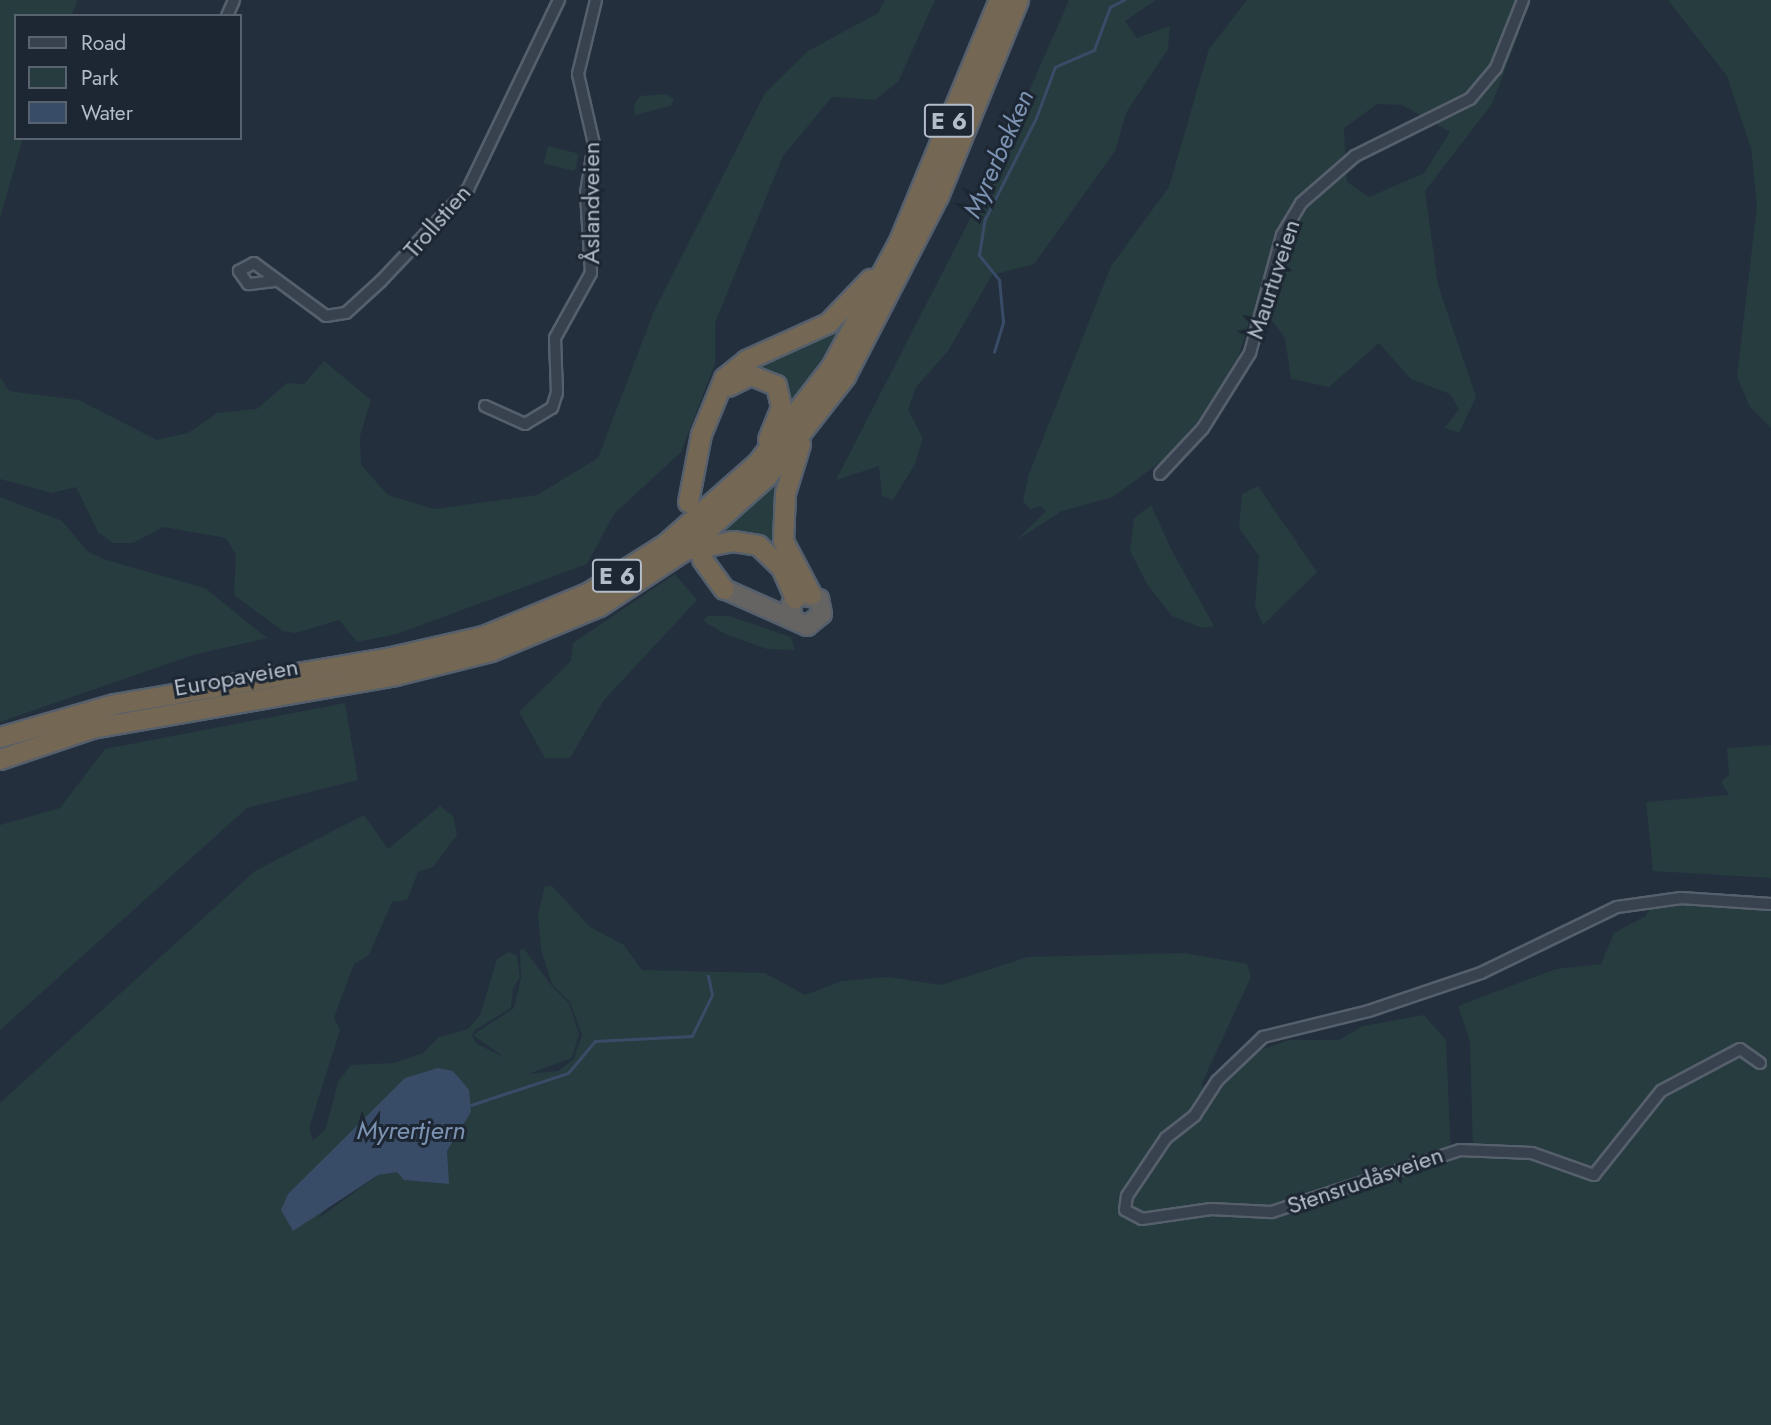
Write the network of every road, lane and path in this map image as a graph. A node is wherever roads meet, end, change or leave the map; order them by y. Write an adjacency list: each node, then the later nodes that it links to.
1 (559, 0): 7 (street, Trollstien)
2 (596, 0): 9 (street, Åslandveien)
3 (999, 0): 6 (highway, E 6)
4 (1018, 0): 10 (highway, E 6)
5 (1524, 0): 12 (street, Maurtuveien)
6 (899, 241): 8 (highway, E 6); 11 (highway, E 6)
7 (274, 281)
8 (714, 398): 11 (highway, E 6); 13 (highway, E 6)
9 (485, 406)
10 (803, 435): 14 (highway, E 6); 17 (highway, E 6)
11 (757, 463): 18 (highway, Europaveien / E 6)
12 (1160, 474)
13 (688, 502)
14 (683, 551): 17 (highway, E 6); 19 (highway, Europaveien / E 6)
15 (702, 559): 16 (highway)
16 (724, 589): 17 (highway)
17 (797, 603)
18 (0, 737)
19 (31, 747): 20 (highway, Europaveien / E 6); 21 (highway, E 6)
20 (0, 759)
21 (0, 769)
22 (1771, 904): 23 (street, Stensrudåsveien)
23 (1760, 1063)

